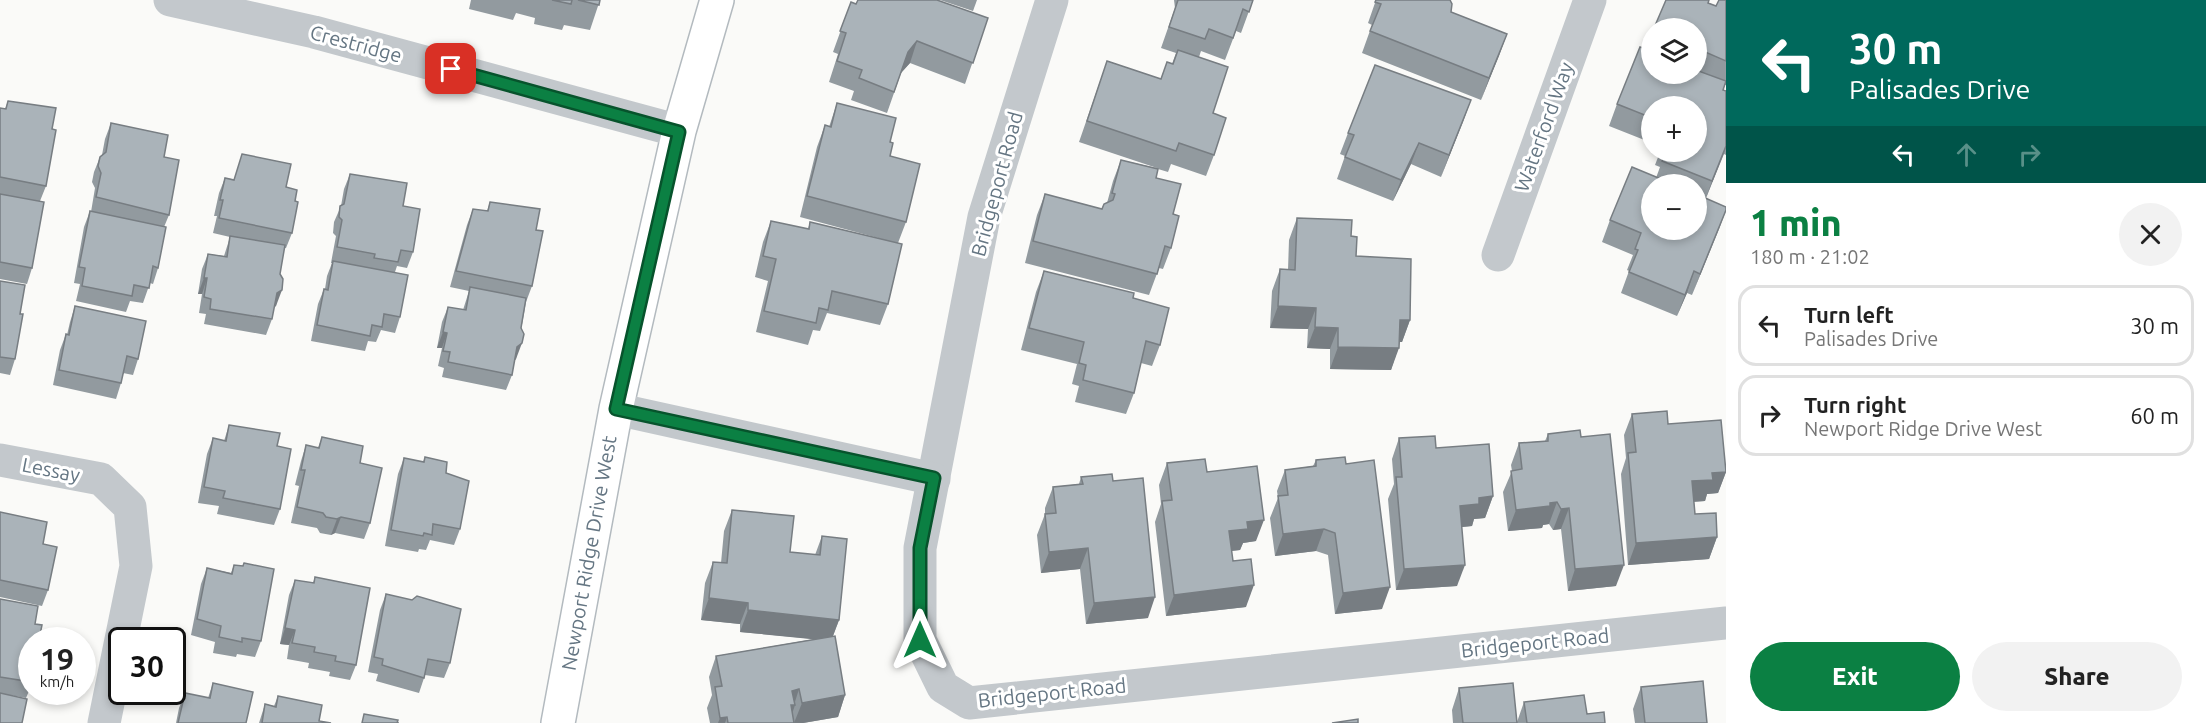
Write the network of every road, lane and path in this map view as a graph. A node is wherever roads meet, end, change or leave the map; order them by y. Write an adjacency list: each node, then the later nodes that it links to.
1 (171, 0): 5 (street, Crestridge)
2 (717, 0): 5 (street, Newport Ridge Drive West)
3 (1052, 0): 9 (street, Bridgeport Road)
4 (1590, 0): 6 (street, Waterford Way)
5 (679, 132): 7 (street, Newport Ridge Drive West)
6 (1498, 255)
7 (616, 409): 9 (street); 12 (street, Newport Ridge Drive West)
8 (0, 460): 11 (street, Lessay)
9 (934, 478): 10 (street, Bridgeport Road)
10 (1726, 623)
11 (104, 723)
12 (558, 723)

